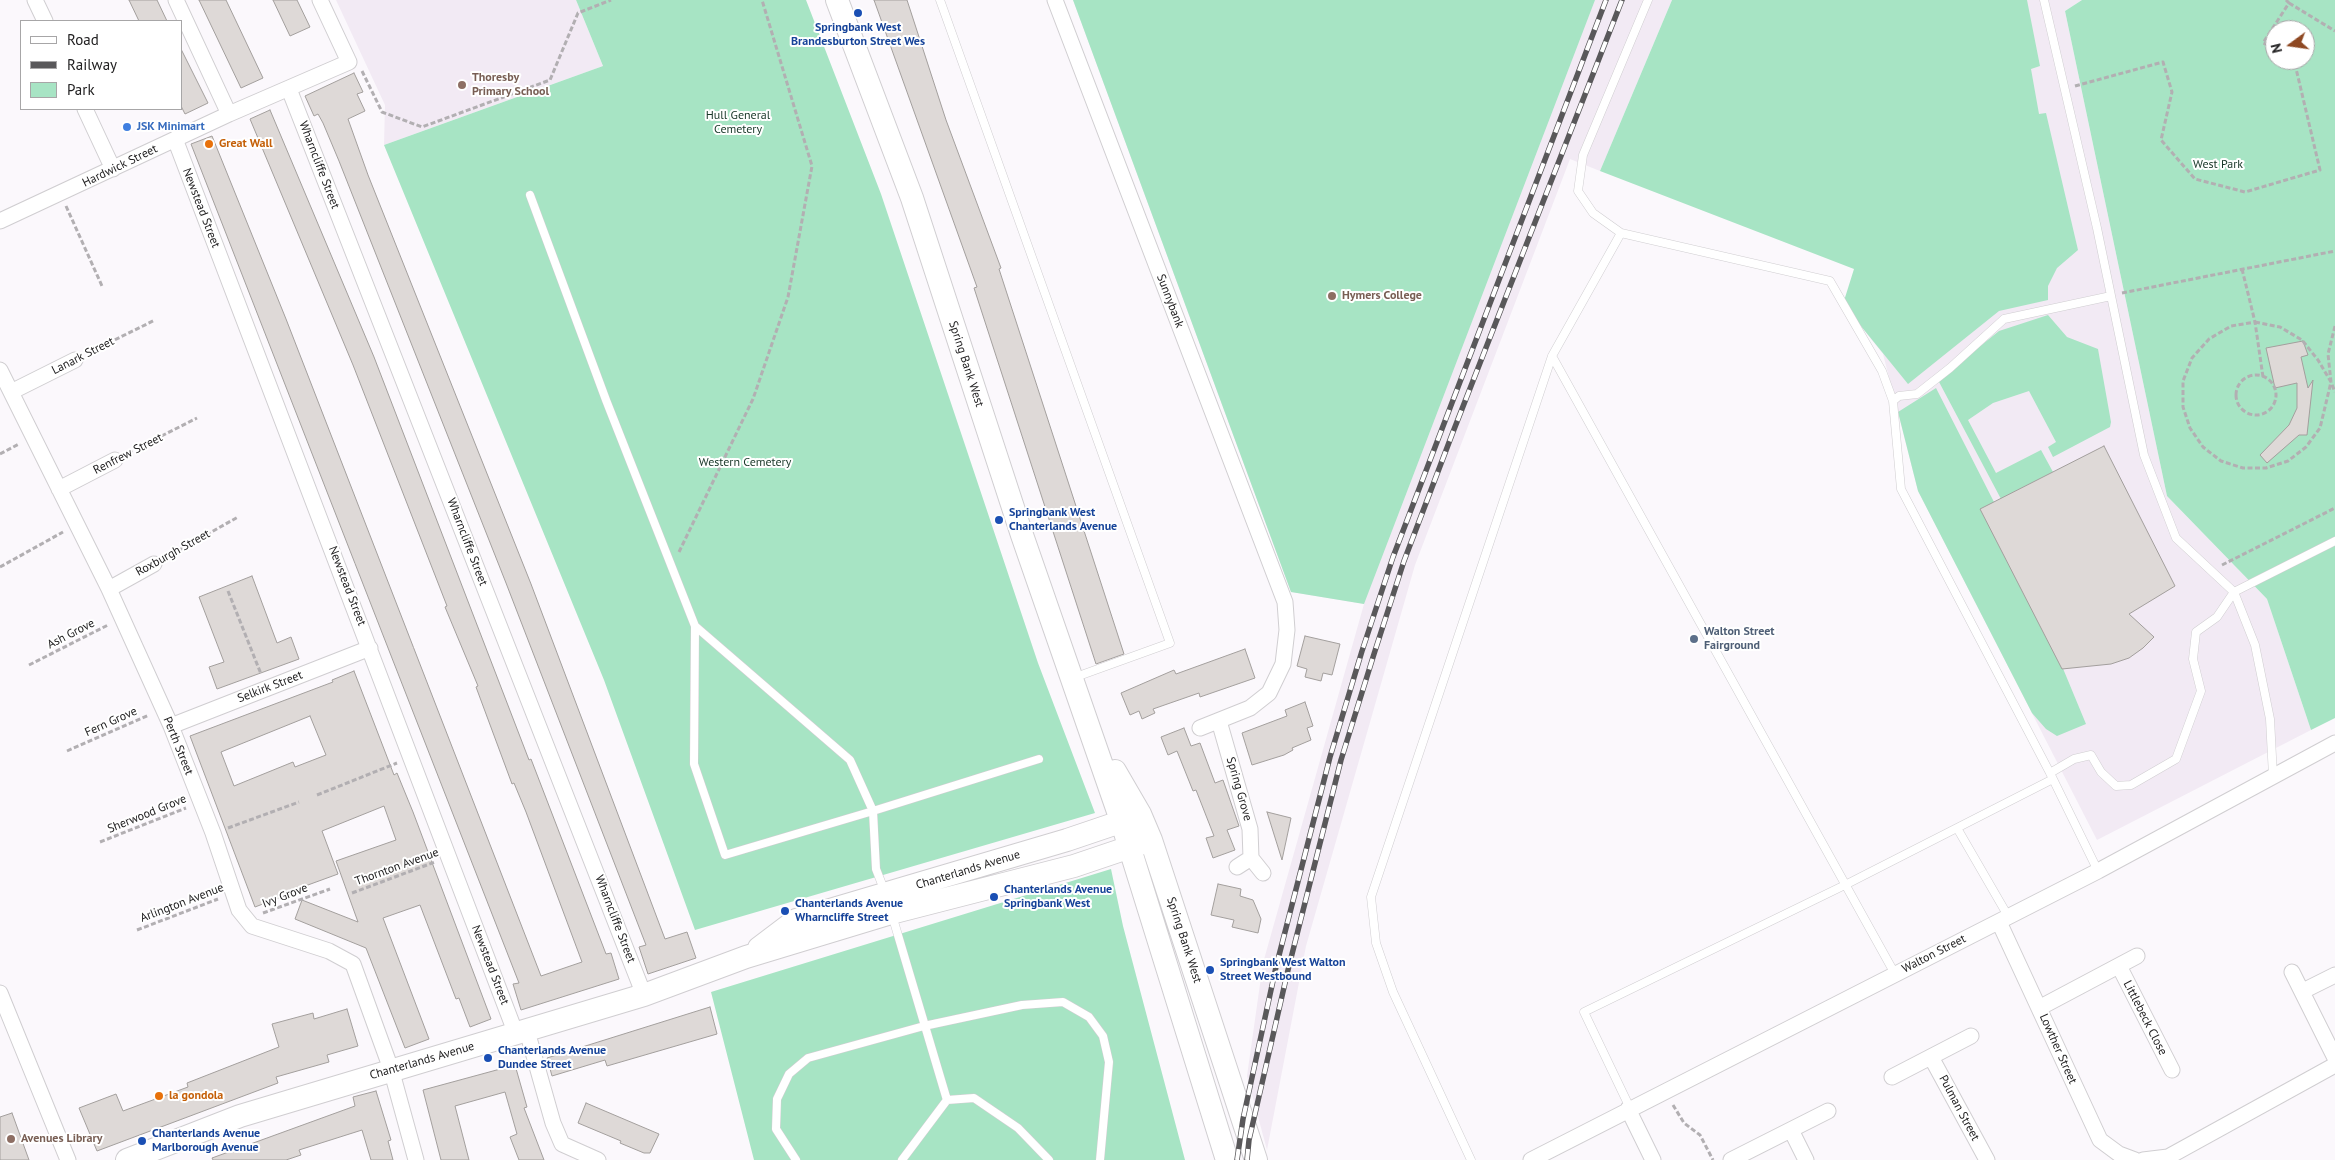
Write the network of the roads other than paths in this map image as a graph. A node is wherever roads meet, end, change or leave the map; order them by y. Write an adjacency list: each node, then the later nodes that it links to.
1 (35, 0): 9 (street)
2 (176, 0): 12 (street)
3 (320, 0): 10 (street, Hardwick Street)
4 (837, 0): 32 (street, Spring Bank West)
5 (940, 0): 32 (lane)
6 (1055, 0): 33 (street, Sunnybank)
7 (1648, 0): 17 (lane)
8 (2044, 0): 18 (lane)
9 (44, 20)
10 (289, 89): 12 (street, Hardwick Street); 59 (street, Wharncliffe Street)
11 (85, 110): 14 (street)
12 (229, 114): 13 (street, Hardwick Street)
13 (175, 139): 14 (street, Hardwick Street); 31 (street, Newstead Street)
14 (114, 169): 16 (street, Hardwick Street)
15 (530, 195): 30 (lane)
16 (0, 221)
17 (1621, 233): 19 (lane); 23 (lane)
18 (2111, 296): 23 (lane); 29 (lane)
19 (1552, 356): 49 (lane); 85 (lane)
20 (75, 360): 22 (street, Lanark Street)
21 (0, 370): 22 (street, Perth Street)
22 (11, 392): 25 (street, Perth Street)
23 (1894, 401): 38 (lane)
24 (115, 460): 25 (street, Renfrew Street)
25 (59, 489): 28 (street, Perth Street)
26 (2335, 540): 29 (lane)
27 (154, 564): 28 (street, Roxburgh Street)
28 (109, 589): 34 (street, Perth Street)
29 (2234, 592): 38 (lane); 39 (lane)
30 (694, 626): 40 (lane); 40 (lane)
31 (370, 648): 34 (street, Selkirk Street); 62 (street, Newstead Street)
32 (1072, 679): 41 (street, Spring Bank West)
33 (1219, 721): 35 (street); 45 (street, Spring Grove)
34 (170, 726): 67 (street, Perth Street)
35 (1200, 728)
36 (2335, 743): 39 (street, Walton Street)
37 (1038, 759): 40 (lane)
38 (2052, 776): 42 (lane); 47 (lane)
39 (2273, 776): 47 (street, Walton Street)
40 (873, 811): 50 (lane)
41 (1131, 818): 43 (street, Spring Bank West); 44 (street, Spring Bank West); 50 (street, Chanterlands Avenue)
42 (1957, 828): 49 (lane); 51 (lane)
43 (1151, 840): 44 (street, Chanterlands Avenue); 84 (street, Spring Bank West)
44 (1129, 846): 50 (street, Chanterlands Avenue); 83 (street, Spring Bank West)
45 (1251, 858): 46 (street); 48 (street)
46 (1237, 867)
47 (2098, 871): 51 (street, Walton Street)
48 (1263, 873)
49 (1846, 884): 55 (lane); 71 (lane)
50 (889, 903): 59 (street, Chanterlands Avenue); 61 (lane)
51 (2004, 919): 55 (street, Walton Street); 60 (street, Lowther Street)
52 (2138, 956): 53 (street, Littlebeck Close)
53 (2119, 966): 60 (street, Littlebeck Close); 68 (street, Littlebeck Close)
54 (2292, 972): 57 (street)
55 (1895, 974): 71 (street, Walton Street)
56 (2335, 975): 57 (street)
57 (2302, 991): 65 (street)
58 (0, 993): 75 (street)
59 (644, 995): 62 (street, Chanterlands Avenue)
60 (2039, 1008): 91 (street, Lowther Street)
61 (924, 1026): 70 (lane); 79 (lane); 82 (lane)
62 (522, 1033): 67 (street, Chanterlands Avenue); 78 (street, Newstead Street)
63 (1971, 1036): 64 (street)
64 (1931, 1057): 69 (street); 90 (street, Pulman Street)
65 (2335, 1058)
66 (2335, 1065): 92 (street)
67 (391, 1069): 76 (street, Chanterlands Avenue); 77 (street)
68 (2172, 1070)
69 (1892, 1077)
70 (947, 1100): 80 (lane); 81 (lane)
71 (1629, 1108): 74 (street, Walton Street); 87 (street)
72 (1828, 1111): 73 (street)
73 (1791, 1130): 88 (street); 89 (street)
74 (1553, 1155): 86 (street, Walton Street)
75 (68, 1160)
76 (127, 1160)
77 (416, 1160)
78 (598, 1160)
79 (796, 1160)
80 (902, 1160)
81 (1049, 1160)
82 (1100, 1160)
83 (1227, 1160)
84 (1256, 1160)
85 (1471, 1160)
86 (1531, 1160)
87 (1653, 1160)
88 (1731, 1160)
89 (1806, 1160)
90 (1986, 1160)
91 (2135, 1160)
92 (2143, 1160)

